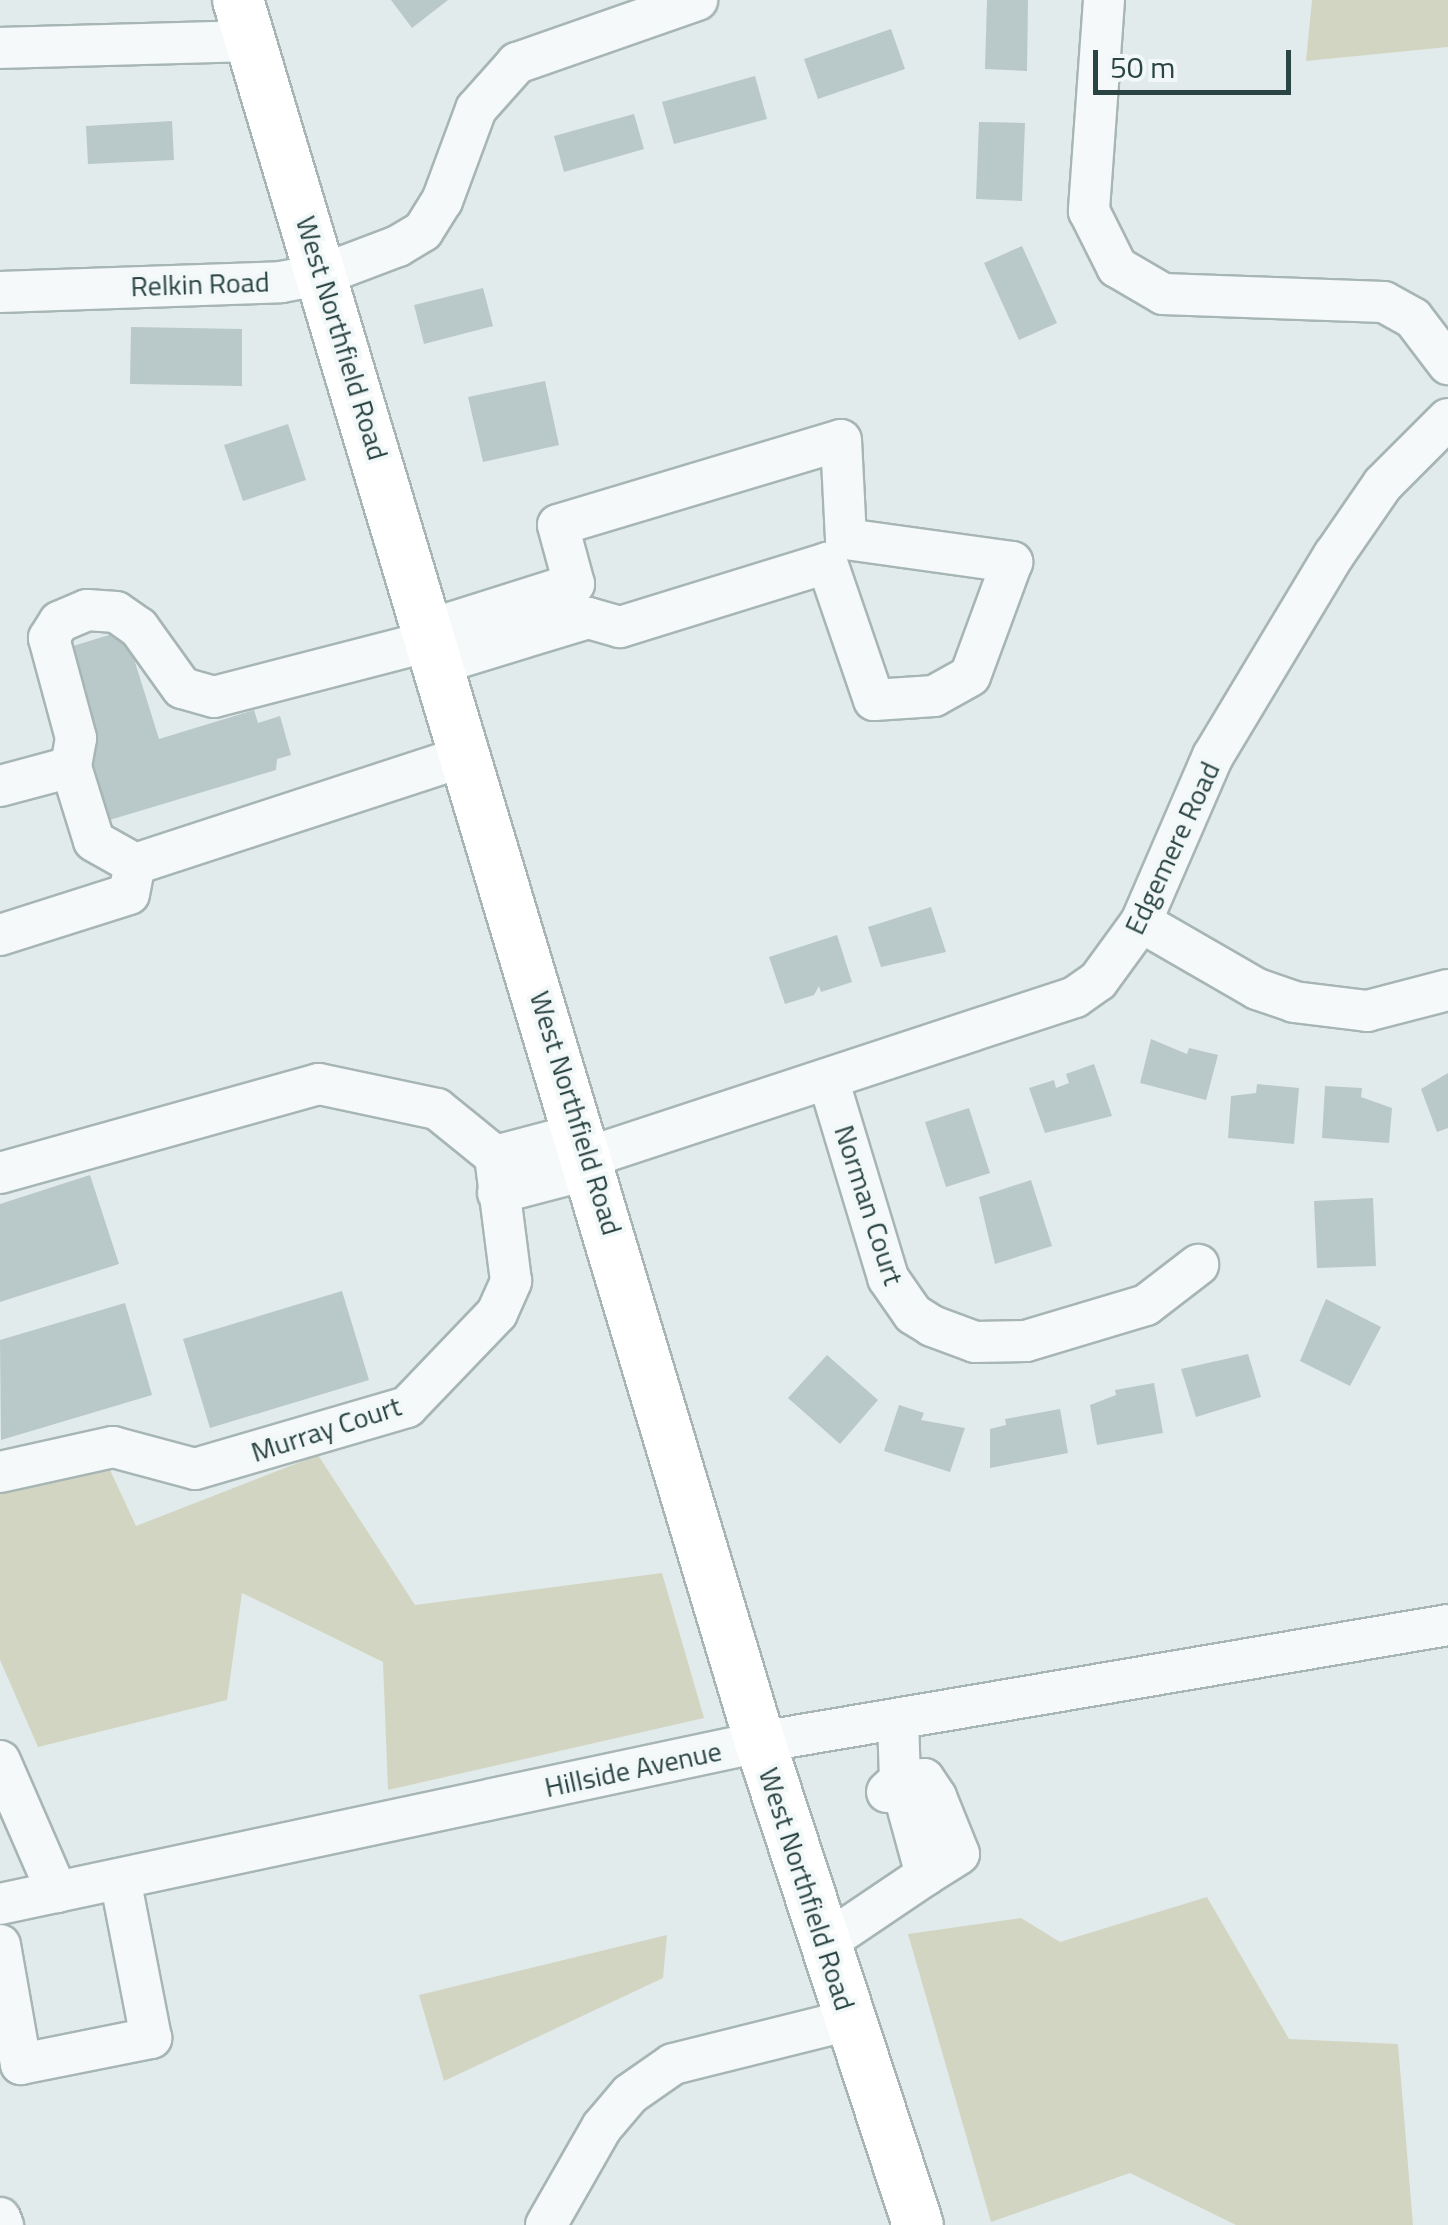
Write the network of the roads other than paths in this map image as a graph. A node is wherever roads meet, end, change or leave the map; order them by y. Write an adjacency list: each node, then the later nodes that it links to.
1 (697, 0): 5 (street, Relkin Road)
2 (1104, 0): 7 (street)
3 (244, 21): 4 (street); 5 (main road, West Northfield Road)
4 (0, 48)
5 (324, 274): 6 (street, Relkin Road); 9 (main road, West Northfield Road)
6 (0, 292)
7 (1448, 364)
8 (1448, 419): 14 (street, Edgemere Road)
9 (435, 644): 9 (street); 10 (main road, West Northfield Road); 11 (street)
10 (468, 755): 13 (street); 18 (main road, West Northfield Road)
11 (71, 767): 12 (street); 13 (street)
12 (0, 786)
13 (134, 864): 15 (street)
14 (1140, 922): 16 (street); 17 (street, Edgemere Road)
15 (0, 935)
16 (1448, 990)
17 (829, 1082): 18 (street, Edgemere Road); 21 (street, Norman Court)
18 (588, 1153): 20 (street, Edgemere Road); 25 (main road, West Northfield Road)
19 (0, 1173): 20 (street)
20 (497, 1175): 22 (street, Murray Court)
21 (1198, 1265)
22 (0, 1472)
23 (1448, 1625): 24 (street, Hillside Avenue)
24 (898, 1718): 25 (street, Hillside Avenue); 30 (street)
25 (760, 1742): 27 (street, Hillside Avenue); 30 (main road, West Northfield Road)
26 (0, 1761): 28 (street)
27 (120, 1879): 28 (street, Hillside Avenue); 31 (street)
28 (57, 1892): 29 (street, Hillside Avenue)
29 (0, 1904)
30 (825, 1943): 32 (main road, West Northfield Road)
31 (0, 1945)
32 (850, 2020): 34 (main road, West Northfield Road); 36 (street)
33 (0, 2218): 35 (street)
34 (917, 2224)
35 (4, 2225)
36 (546, 2225)

